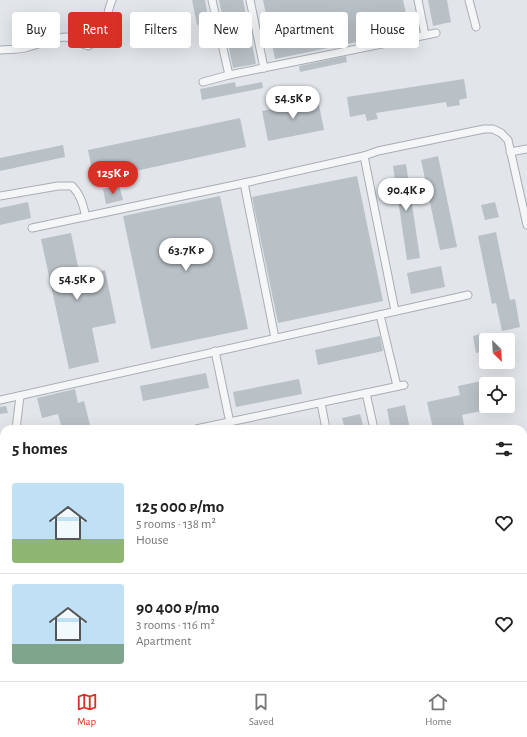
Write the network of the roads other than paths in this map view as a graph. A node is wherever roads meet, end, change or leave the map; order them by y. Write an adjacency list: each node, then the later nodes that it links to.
1 (112, 0): 9 (street)
2 (212, 0): 11 (street)
3 (250, 0): 10 (street)
4 (418, 0): 8 (street)
5 (469, 0): 6 (street)
6 (476, 28)
7 (436, 33): 8 (street)
8 (425, 35): 10 (street)
9 (0, 50)
10 (264, 68): 11 (street)
11 (229, 75): 12 (street)
12 (204, 82)
13 (527, 149): 14 (street)
14 (510, 152): 15 (street); 19 (street)
15 (364, 156): 16 (street); 22 (street)
16 (244, 183): 18 (street); 24 (street)
17 (0, 196): 18 (street)
18 (86, 217): 20 (street)
19 (527, 225)
20 (32, 228)
21 (468, 295): 22 (street)
22 (395, 311): 23 (street)
23 (380, 315): 24 (street); 26 (street)
24 (275, 338): 25 (street)
25 (215, 352): 27 (street); 31 (street)
26 (366, 393): 29 (street); 33 (street)
27 (20, 396): 28 (street); 30 (street)
28 (0, 400)
29 (321, 403): 31 (street); 32 (street)
30 (16, 425)
31 (226, 425)
32 (325, 425)
33 (373, 425)

